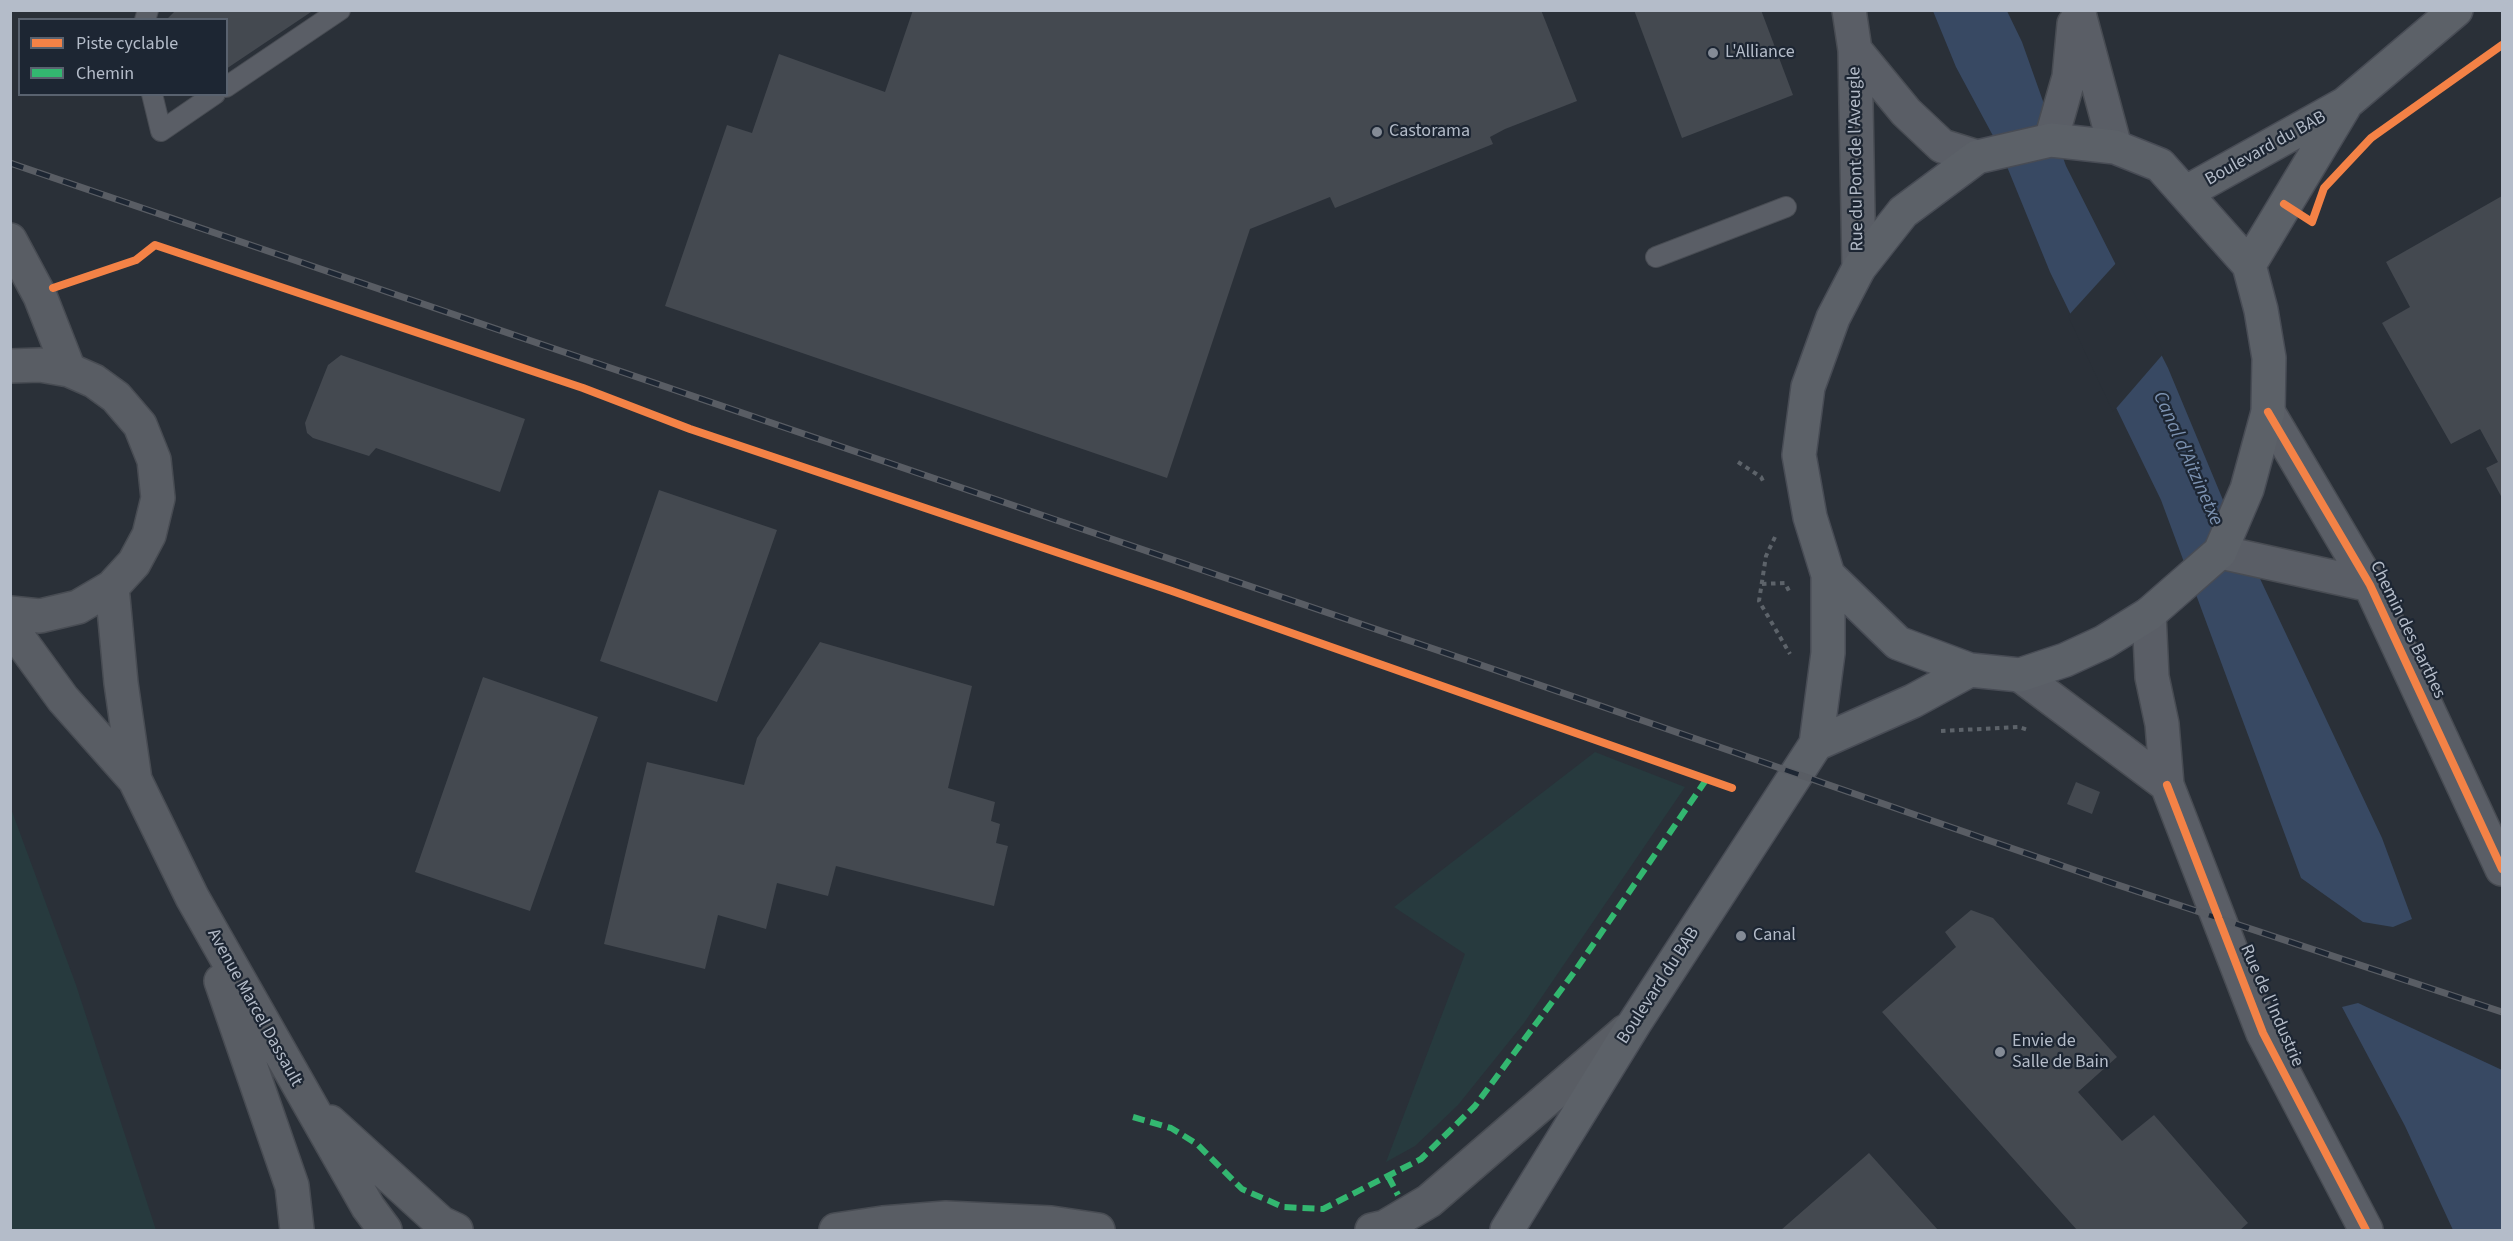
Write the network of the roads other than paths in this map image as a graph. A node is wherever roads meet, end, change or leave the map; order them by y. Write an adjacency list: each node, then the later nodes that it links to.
1 (340, 10): 6 (lane)
2 (1849, 10): 5 (street, Rue du Pont de l'Aveugle)
3 (2077, 10): 10 (street); 11 (street)
4 (2456, 10): 9 (main road, Boulevard du BAB)
5 (1855, 50): 12 (street, Rue du Pont de l'Aveugle); 18 (street, Rue du Pont de l'Aveugle)
6 (228, 86)
7 (152, 96): 8 (lane)
8 (212, 96)
9 (2345, 104): 13 (main road, Boulevard du BAB); 17 (main road, Boulevard du BAB)
10 (2051, 140): 11 (main road); 12 (main road)
11 (2115, 147): 13 (main road)
12 (1977, 157): 18 (main road)
13 (2185, 193): 17 (main road)
14 (1786, 207): 16 (lane)
15 (10, 240): 20 (main road)
16 (1656, 256)
17 (2249, 265): 21 (main road)
18 (1859, 268): 23 (main road)
19 (10, 366): 20 (main road)
20 (69, 370): 25 (main road)
21 (2268, 412): 22 (main road); 24 (street, Chemin des Barthes)
22 (2220, 552): 24 (street, Chemin des Barthes); 27 (main road)
23 (1828, 575): 29 (main road); 31 (main road, Boulevard du BAB)
24 (2370, 585): 34 (street, Chemin des Barthes)
25 (112, 587): 26 (main road); 32 (main road, Avenue Marcel Dassault)
26 (10, 613)
27 (2149, 614): 30 (main road); 33 (street, Rue de l'Industrie)
28 (10, 626): 32 (main road, Avenue Marcel Dassault)
29 (1970, 670): 30 (main road); 31 (main road)
30 (2020, 675): 33 (street)
31 (1816, 744): 36 (main road, Boulevard du BAB)
32 (135, 780): 35 (main road, Avenue Marcel Dassault)
33 (2167, 785): 45 (street, Rue de l'Industrie)
34 (2502, 869)
35 (192, 897): 37 (main road, Avenue Marcel Dassault); 38 (main road)
36 (1634, 1024): 43 (main road); 44 (main road, Boulevard du BAB)
37 (306, 1101): 39 (main road, Avenue Marcel Dassault); 40 (main road)
38 (297, 1230)
39 (385, 1230)
40 (456, 1230)
41 (836, 1230): 42 (main road)
42 (1098, 1230)
43 (1372, 1230)
44 (1507, 1230)
45 (2366, 1230)

